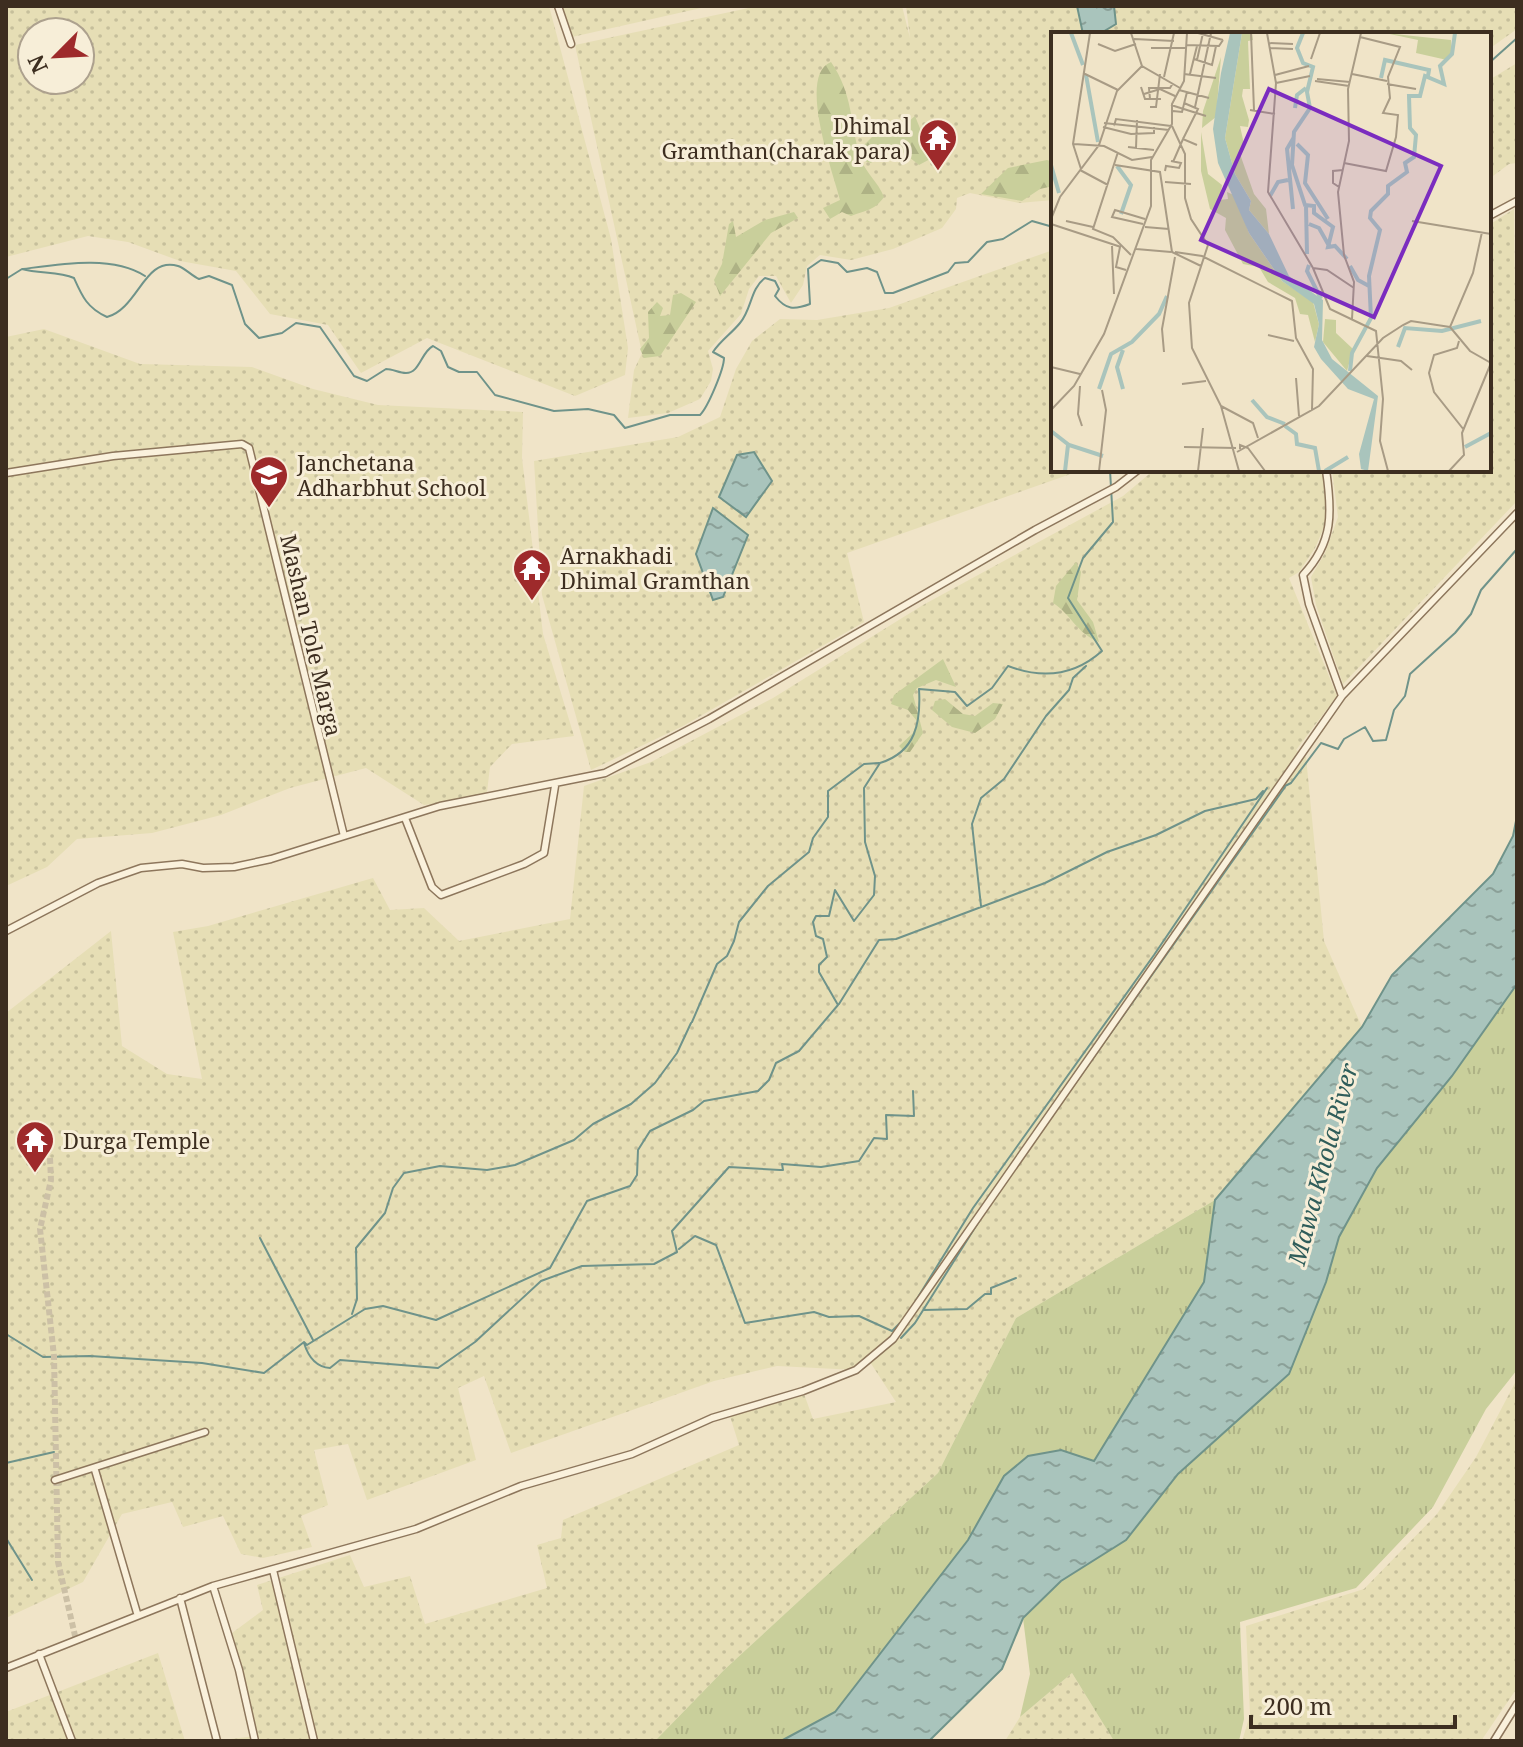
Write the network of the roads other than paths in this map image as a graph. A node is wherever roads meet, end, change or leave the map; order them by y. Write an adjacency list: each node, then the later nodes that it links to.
1 (558, 6): 2 (street)
2 (571, 44)
3 (1517, 201): 4 (street)
4 (1491, 215)
5 (1135, 472): 10 (street)
6 (1326, 472): 9 (street)
7 (6, 473): 12 (street, Mashan Tole Marga)
8 (1517, 513): 9 (street)
9 (1342, 696): 17 (street)
10 (555, 786): 11 (street); 11 (street)
11 (405, 818): 12 (street)
12 (344, 836): 13 (street)
13 (6, 931)
14 (205, 1432): 15 (street)
15 (95, 1470): 16 (street); 20 (street)
16 (55, 1480)
17 (273, 1570): 18 (street); 27 (street)
18 (213, 1586): 19 (street); 26 (street)
19 (180, 1598): 20 (street); 25 (street)
20 (137, 1613): 21 (street)
21 (39, 1654): 22 (street); 24 (street)
22 (6, 1668)
23 (1517, 1704): 28 (street)
24 (72, 1741)
25 (217, 1741)
26 (255, 1741)
27 (314, 1741)
28 (1494, 1741)

